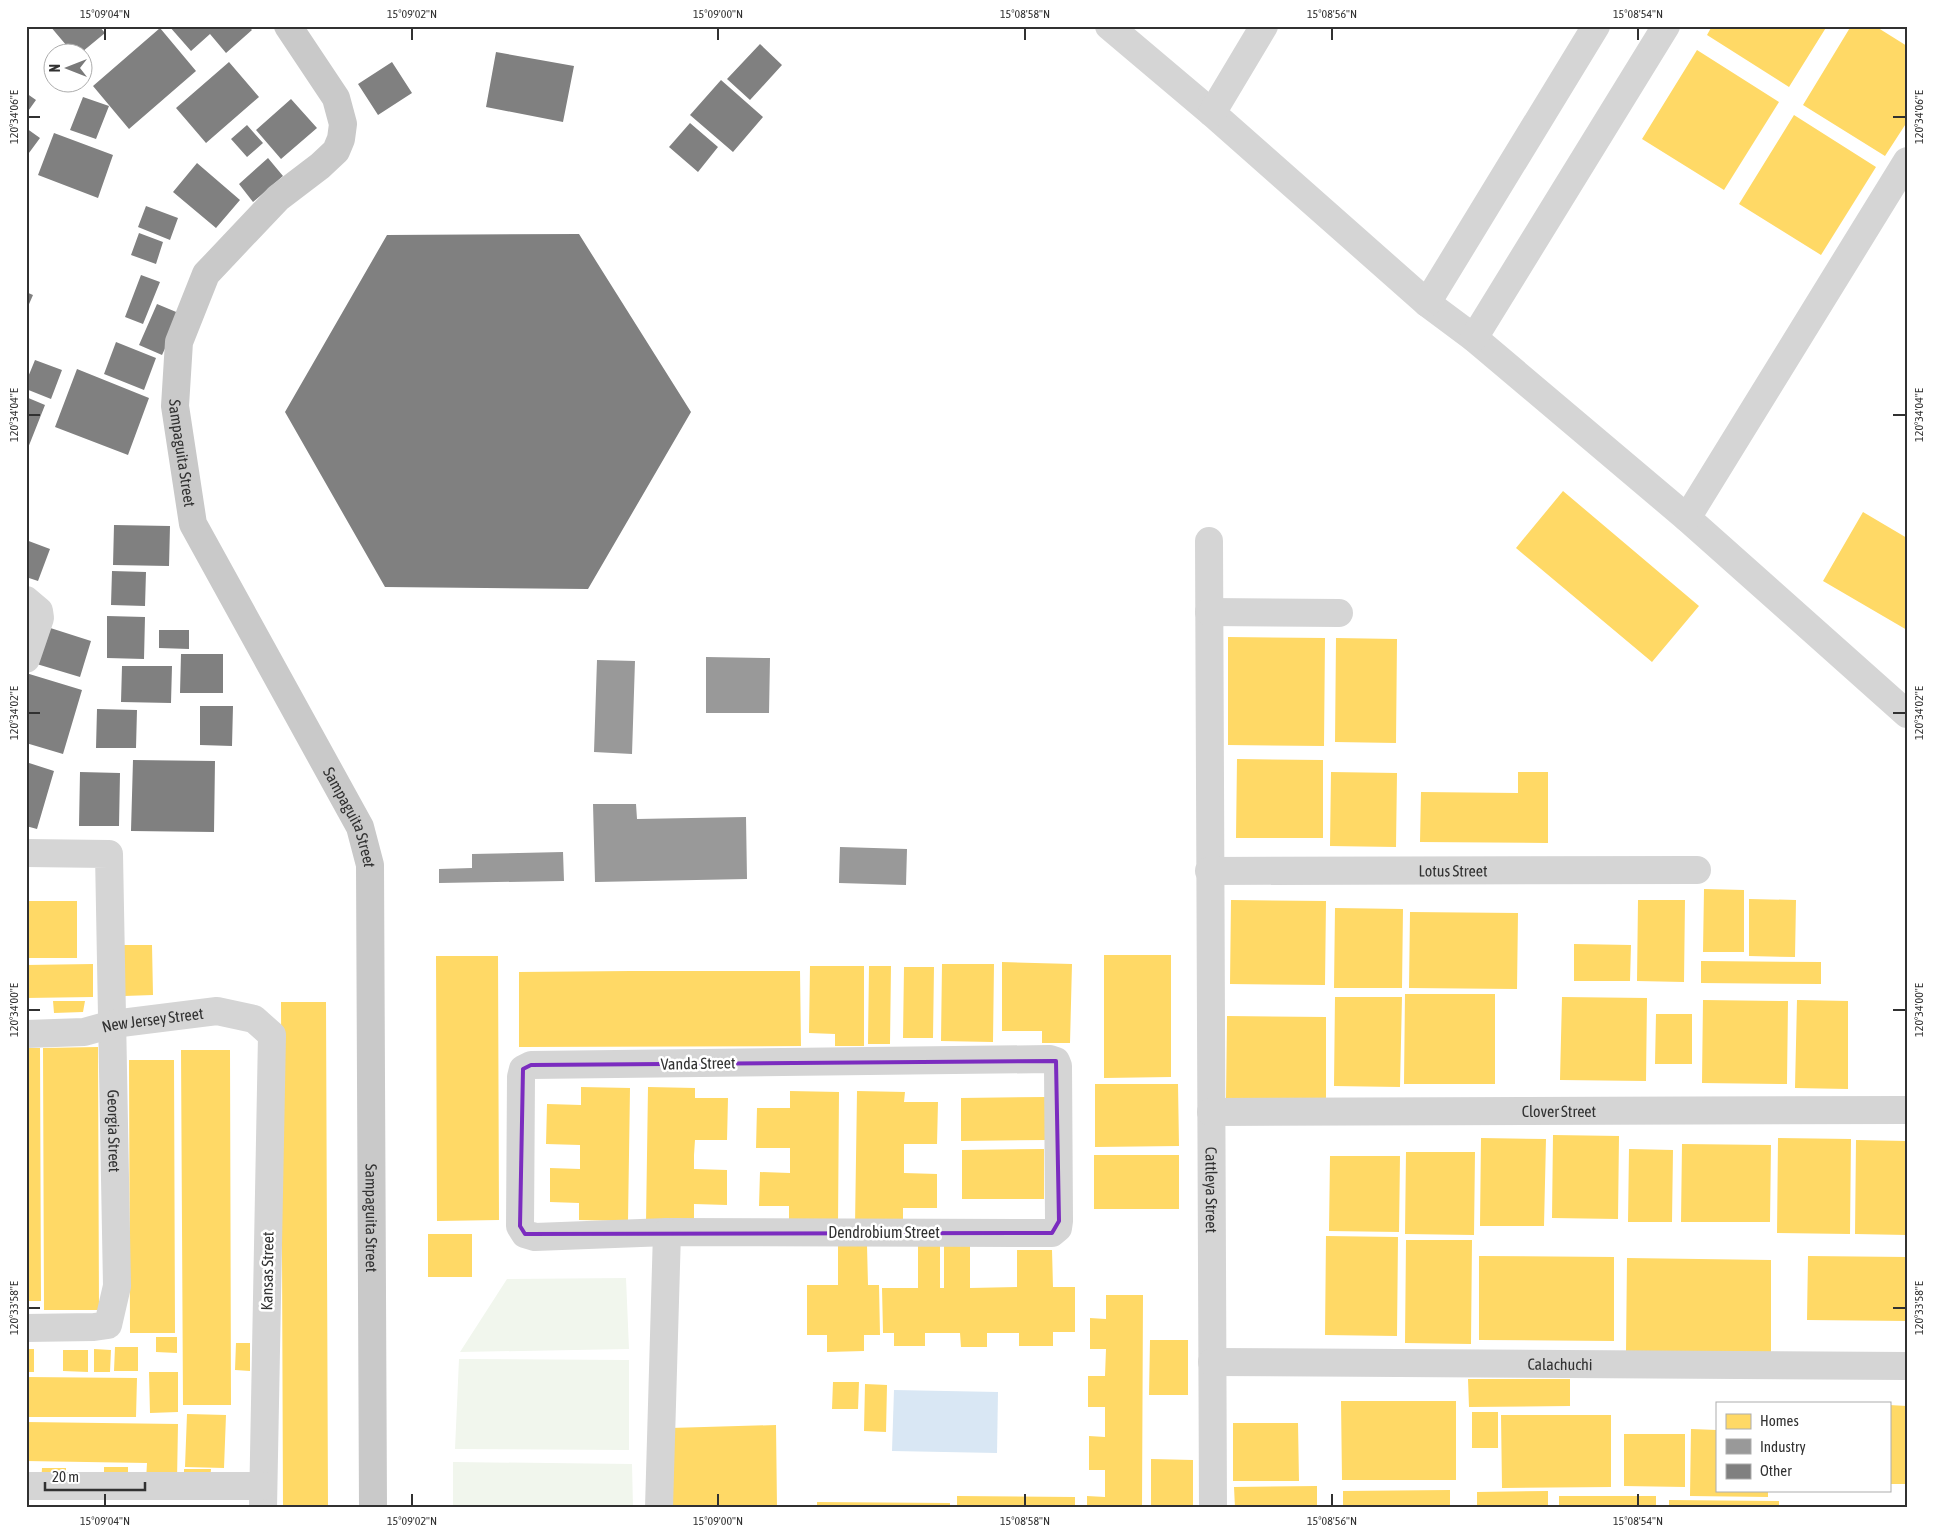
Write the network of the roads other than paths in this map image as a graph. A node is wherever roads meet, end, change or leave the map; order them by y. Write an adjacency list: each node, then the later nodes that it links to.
1 (288, 26): 33 (main road, Sampaguita Street)
2 (1109, 26): 6 (street)
3 (1264, 26): 6 (street)
4 (1596, 26): 8 (street)
5 (1666, 26): 9 (street)
6 (1212, 113): 8 (street)
7 (1907, 160): 10 (street)
8 (1428, 303): 9 (street)
9 (1474, 338): 10 (street)
10 (1687, 518): 16 (street)
11 (1209, 541): 13 (street, Cattleya Street)
12 (26, 600): 15 (street)
13 (1209, 612): 14 (street); 19 (street, Cattleya Street)
14 (1339, 612)
15 (26, 659)
16 (1907, 714)
17 (26, 853): 20 (street, Georgia Street)
18 (1697, 870): 19 (street, Lotus Street)
19 (1209, 871): 25 (street, Cattleya Street)
20 (113, 1024): 21 (street, New Jersey Street); 22 (street, New Jersey Street); 28 (street, Georgia Street)
21 (26, 1034)
22 (272, 1035): 32 (street, Kansas Street)
23 (1050, 1059): 26 (street, Dendrobium Street); 27 (street, Vanda Street)
24 (1907, 1110): 25 (street, Clover Street)
25 (1211, 1112): 29 (street, Cattleya Street)
26 (667, 1232): 27 (street, Dendrobium Street); 34 (street)
27 (535, 1237)
28 (26, 1328)
29 (1212, 1362): 30 (street, Calachuchi); 35 (street, Cattleya Street)
30 (1907, 1366)
31 (26, 1486): 32 (street)
32 (263, 1497)
33 (373, 1508)
34 (659, 1508)
35 (1213, 1508)

